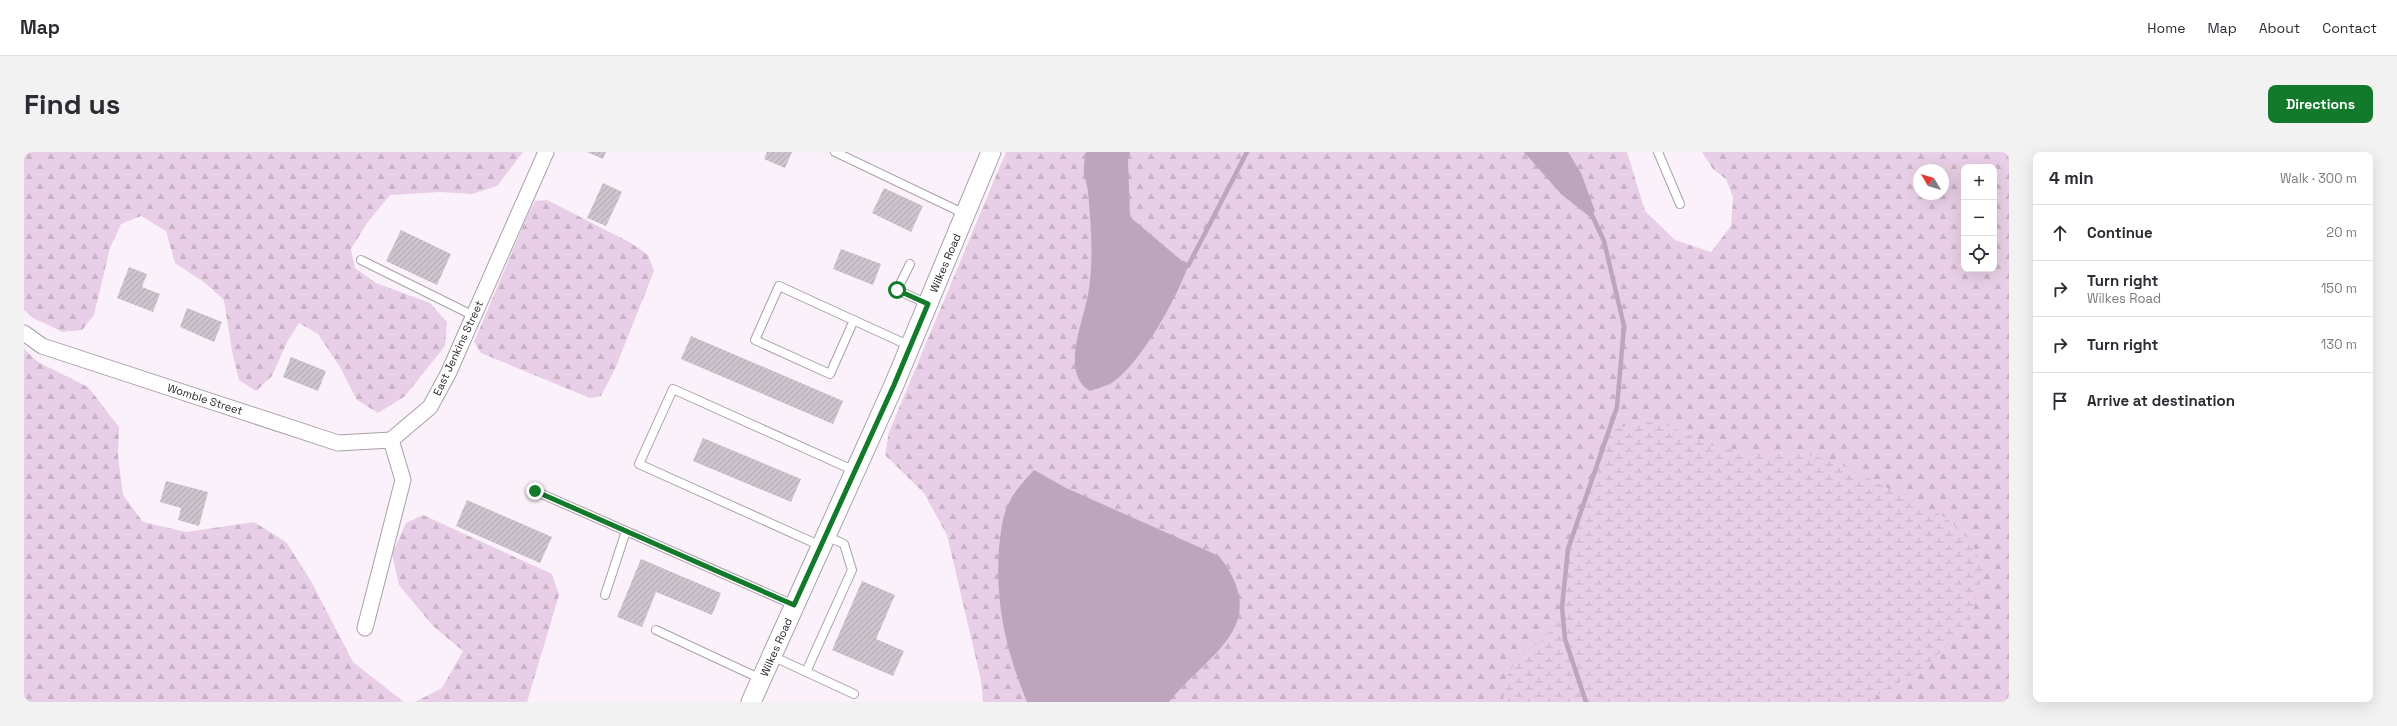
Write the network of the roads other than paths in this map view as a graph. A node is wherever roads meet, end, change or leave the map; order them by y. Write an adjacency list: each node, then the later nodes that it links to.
1 (546, 152): 10 (street, East Jenkins Street)
2 (835, 152): 6 (lane)
3 (991, 152): 6 (street, Wilkes Road)
4 (1658, 152): 5 (lane)
5 (1680, 204)
6 (965, 214): 9 (street, Wilkes Road)
7 (361, 260): 10 (lane)
8 (910, 264): 9 (lane)
9 (928, 304): 13 (street, Wilkes Road)
10 (474, 316): 14 (street, East Jenkins Street)
11 (854, 320): 11 (lane); 13 (lane)
12 (24, 332): 14 (street, Womble Street)
13 (910, 346): 15 (street, Wilkes Road)
14 (391, 440): 21 (street)
15 (855, 471): 18 (street, Wilkes Road); 18 (lane)
16 (535, 491): 17 (lane)
17 (626, 531): 19 (lane); 20 (lane)
18 (824, 541): 20 (street, Wilkes Road); 24 (lane)
19 (605, 595)
20 (794, 605): 23 (street, Wilkes Road)
21 (365, 628)
22 (656, 630): 25 (lane)
23 (772, 656): 24 (lane); 25 (street, Wilkes Road)
24 (806, 672): 26 (lane)
25 (761, 679): 27 (street, Wilkes Road)
26 (854, 694)
27 (751, 702)

